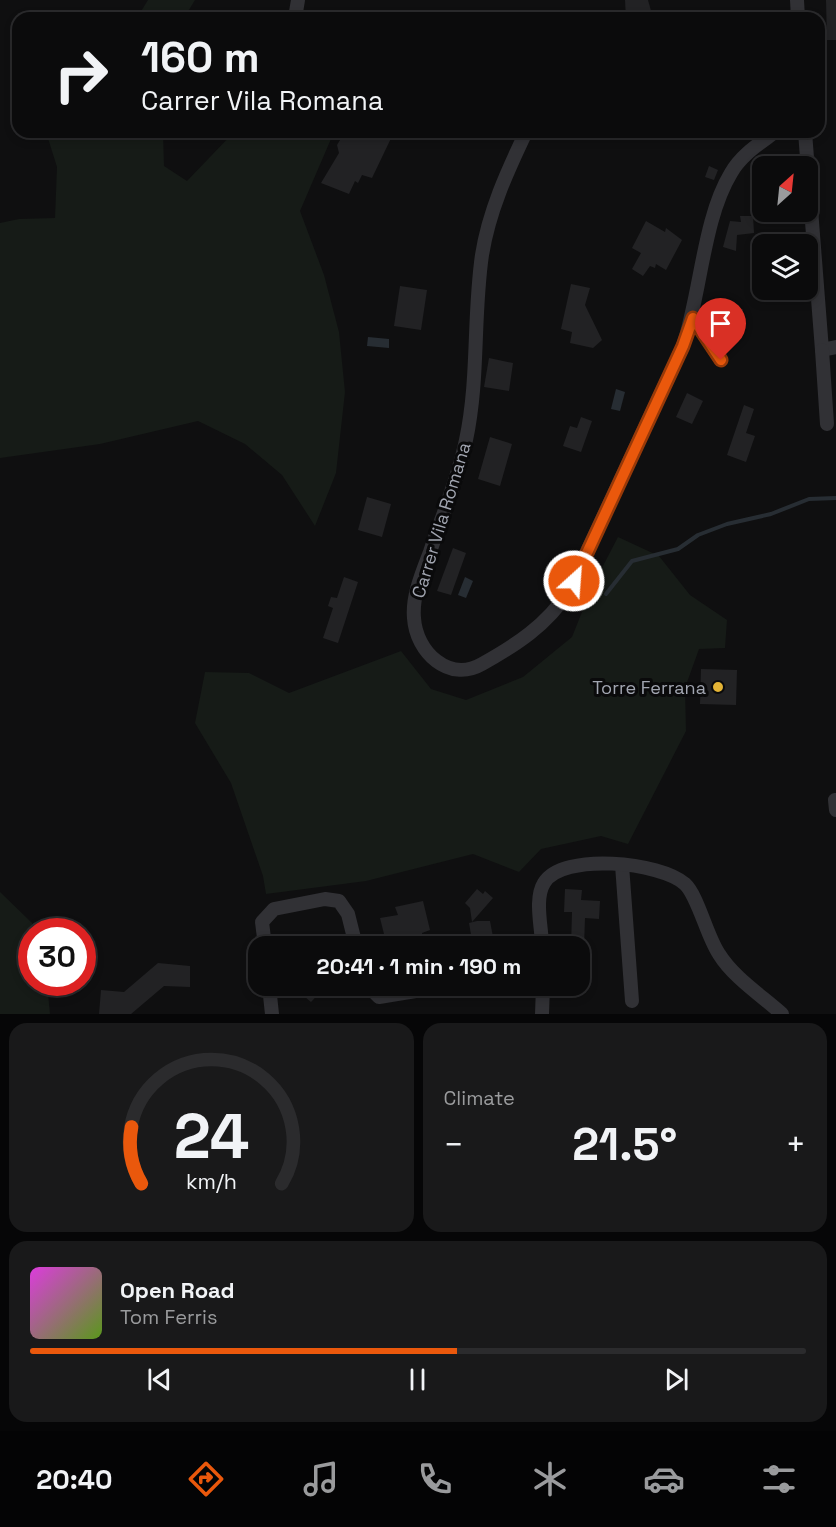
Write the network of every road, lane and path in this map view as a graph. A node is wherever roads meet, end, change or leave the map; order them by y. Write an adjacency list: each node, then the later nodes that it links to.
1 (523, 138): 4 (street, Carrer Vila Romana)
2 (767, 138): 4 (street, Carrer Vila Romana)
3 (805, 138): 6 (street)
4 (693, 318): 7 (street)
5 (836, 347): 6 (street)
6 (822, 350): 8 (street)
7 (721, 360)
8 (827, 424)
9 (835, 800): 10 (street)
10 (836, 810)
11 (622, 865): 14 (street); 17 (street); 20 (street)
12 (264, 936): 13 (street)
13 (354, 936)
14 (541, 936)
15 (270, 996): 18 (street)
16 (543, 996): 19 (street)
17 (632, 1002)
18 (272, 1014)
19 (542, 1014)
20 (782, 1014)

